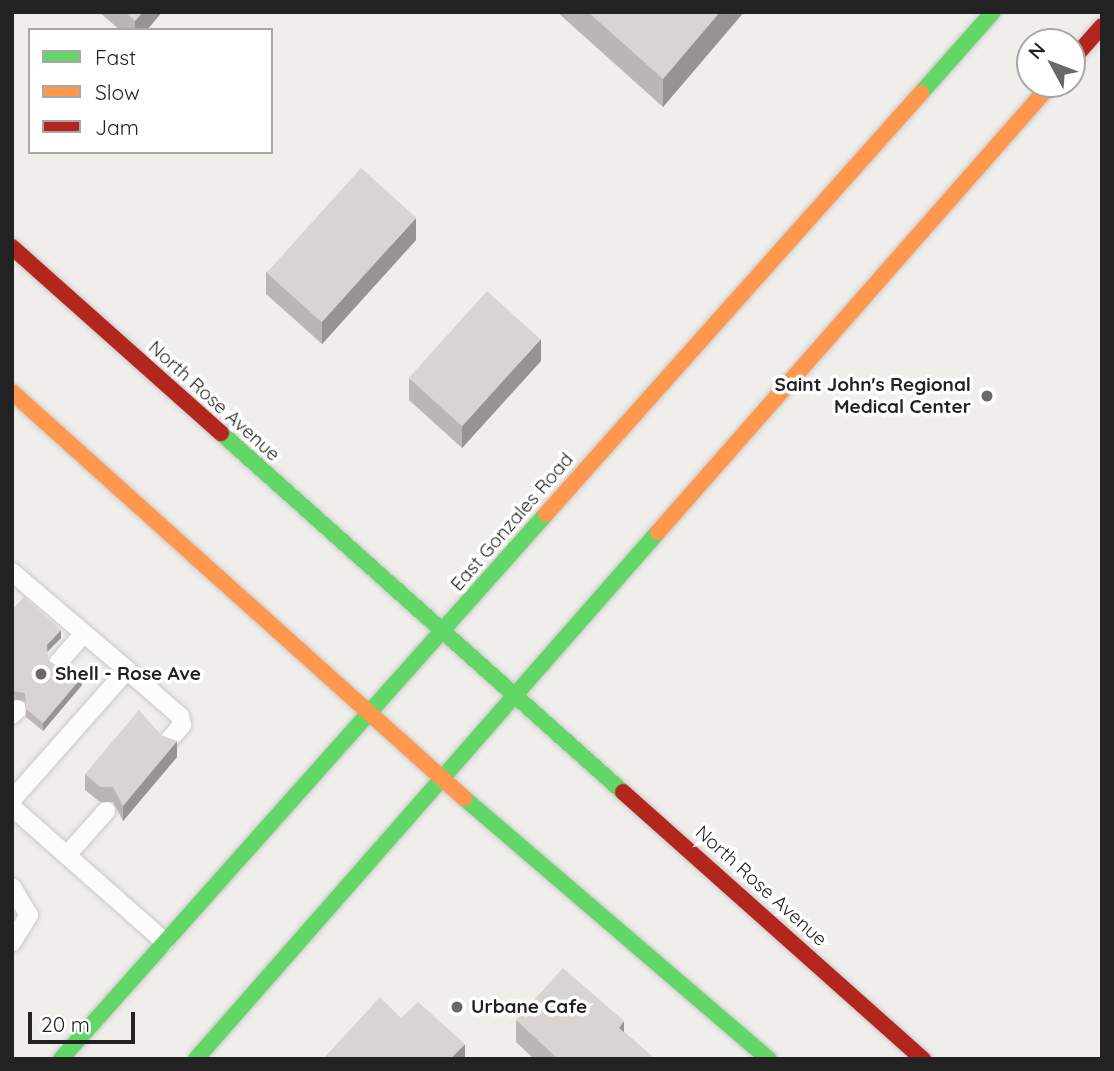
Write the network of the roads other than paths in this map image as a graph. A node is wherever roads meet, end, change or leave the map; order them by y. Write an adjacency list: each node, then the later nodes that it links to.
1 (993, 12): 9 (main road, East Gonzales Road)
2 (1102, 26): 3 (main road)
3 (1086, 44)
4 (1039, 98): 13 (main road)
5 (12, 247): 9 (main road, North Rose Avenue)
6 (19, 398): 7 (lane); 14 (main road)
7 (12, 419)
8 (15, 581): 10 (lane)
9 (443, 632): 13 (main road, North Rose Avenue); 14 (main road, East Gonzales Road)
10 (83, 634): 11 (lane); 12 (lane)
11 (58, 663)
12 (127, 670): 15 (lane); 17 (lane)
13 (516, 696): 16 (main road); 27 (main road, North Rose Avenue)
14 (368, 716): 16 (main road); 23 (main road, East Gonzales Road)
15 (168, 741)
16 (444, 777): 25 (main road); 26 (main road)
17 (12, 800)
18 (12, 807): 20 (lane)
19 (107, 811): 20 (lane)
20 (67, 855): 23 (lane)
21 (12, 887): 22 (lane)
22 (12, 942)
23 (165, 942): 24 (main road, East Gonzales Road)
24 (61, 1059)
25 (196, 1059)
26 (769, 1059)
27 (923, 1059)

